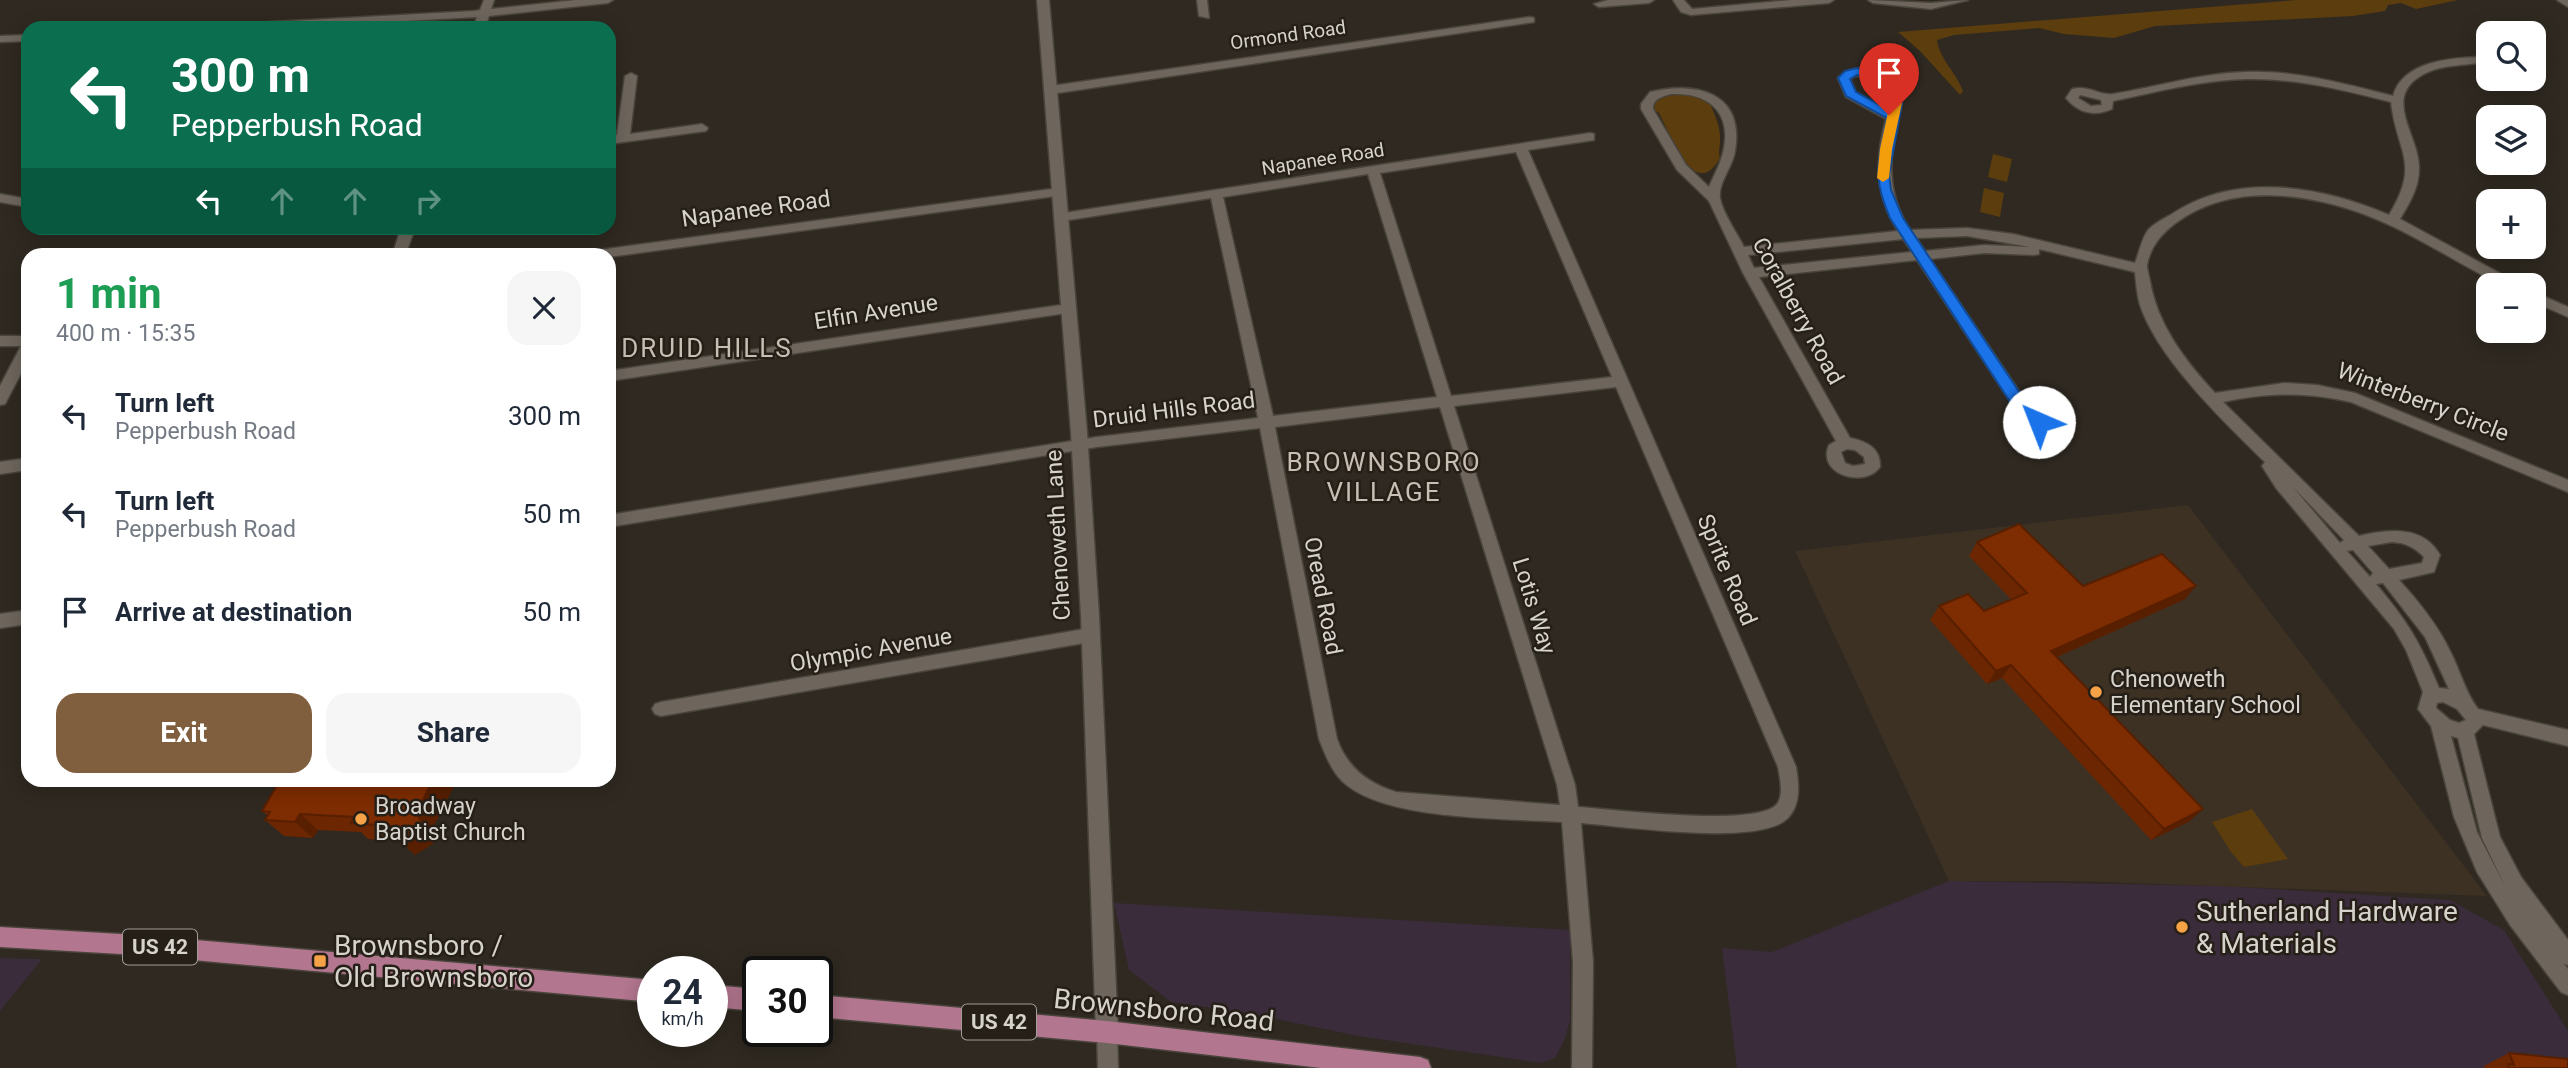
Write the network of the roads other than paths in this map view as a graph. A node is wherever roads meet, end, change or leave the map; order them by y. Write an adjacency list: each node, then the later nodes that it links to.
1 (489, 0): 13 (street)
2 (608, 0): 13 (street)
3 (1043, 0): 22 (main road, Chenoweth Lane)
4 (1202, 0): 14 (street)
5 (1649, 0): 11 (street)
6 (1678, 0): 7 (street)
7 (1829, 0)
8 (1873, 0): 9 (street)
9 (1963, 0)
10 (2563, 0): 12 (street)
11 (1599, 4)
12 (2568, 4)
13 (485, 13): 16 (street); 17 (street)
14 (1205, 16)
15 (1530, 20): 22 (street, Ormond Road)
16 (342, 21)
17 (482, 21)
18 (21, 38): 19 (street)
19 (0, 39)
20 (2476, 59): 24 (street)
21 (631, 76): 28 (street)
22 (1051, 90): 34 (main road, Chenoweth Lane)
23 (2106, 98): 24 (street)
24 (2396, 100): 40 (street)
25 (1892, 118): 25 (street); 41 (street)
26 (702, 128): 28 (street)
27 (1590, 137): 30 (street, Napanee Road)
28 (623, 138): 29 (street)
29 (616, 139)
30 (1521, 148): 31 (street, Napanee Road); 56 (street, Sprite Road)
31 (1373, 170): 35 (street, Napanee Road); 59 (street, Lotis Way)
32 (1685, 172): 33 (street); 33 (street, Coralberry Road); 37 (street, Coralberry Road)
33 (1719, 174): 37 (street, Coralberry Road)
34 (1059, 192): 39 (main road, Chenoweth Lane); 42 (street, Napanee Road)
35 (1216, 195): 39 (street, Napanee Road); 60 (street, Oread Road)
36 (0, 198): 38 (street)
37 (1714, 199): 43 (street, Coralberry Road)
38 (21, 202)
39 (1062, 217): 50 (main road, Chenoweth Lane)
40 (2392, 221): 46 (street); 48 (street)
41 (1908, 234): 43 (street); 44 (street); 45 (street)
42 (616, 252)
43 (1739, 252): 47 (street, Coralberry Road)
44 (1921, 254): 45 (street); 47 (street); 61 (street)
45 (2071, 254): 46 (street)
46 (2139, 269): 57 (street)
47 (1750, 273): 62 (street, Coralberry Road)
48 (2489, 273)
49 (2546, 302): 51 (street)
50 (1068, 309): 55 (street, Elfin Avenue); 63 (main road, Chenoweth Lane)
51 (2568, 312)
52 (0, 341): 53 (street)
53 (21, 341)
54 (21, 360): 58 (street)
55 (616, 375)
56 (1622, 382): 59 (street, Druid Hills Road); 81 (street, Sprite Road)
57 (2214, 399): 64 (street); 67 (street, Winterberry Circle)
58 (0, 400)
59 (1446, 402): 60 (street, Druid Hills Road); 81 (street, Lotis Way)
60 (1266, 422): 63 (street, Druid Hills Road); 81 (street, Oread Road)
61 (2032, 422)
62 (1845, 443)
63 (1079, 445): 68 (street, Druid Hills Road); 75 (main road, Chenoweth Lane)
64 (2262, 452): 69 (street); 70 (street)
65 (21, 465): 66 (street)
66 (0, 468)
67 (2568, 486)
68 (616, 520)
69 (2354, 544): 70 (street); 71 (street); 71 (street)
70 (2336, 548): 72 (street)
71 (2385, 576): 72 (street); 78 (street)
72 (2365, 580): 76 (street)
73 (21, 618): 74 (street)
74 (0, 621)
75 (1090, 635): 77 (street, Olympic Avenue); 87 (main road, Chenoweth Lane)
76 (2433, 696): 78 (street); 79 (street)
77 (661, 709)
78 (2467, 717): 79 (street); 80 (street); 83 (street)
79 (2439, 723): 84 (street)
80 (2568, 738)
81 (1570, 814): 90 (street, Lotis Way)
82 (0, 937): 85 (main road, US 42)
83 (2568, 956)
84 (2568, 985)
85 (637, 990)
86 (833, 1007): 87 (main road, Brownsboro Road / US 42)
87 (1107, 1031): 88 (street, Chenoweth Lane); 89 (main road, Brownsboro Road / US 42)
88 (1108, 1068)
89 (1420, 1068)
90 (1582, 1068)

